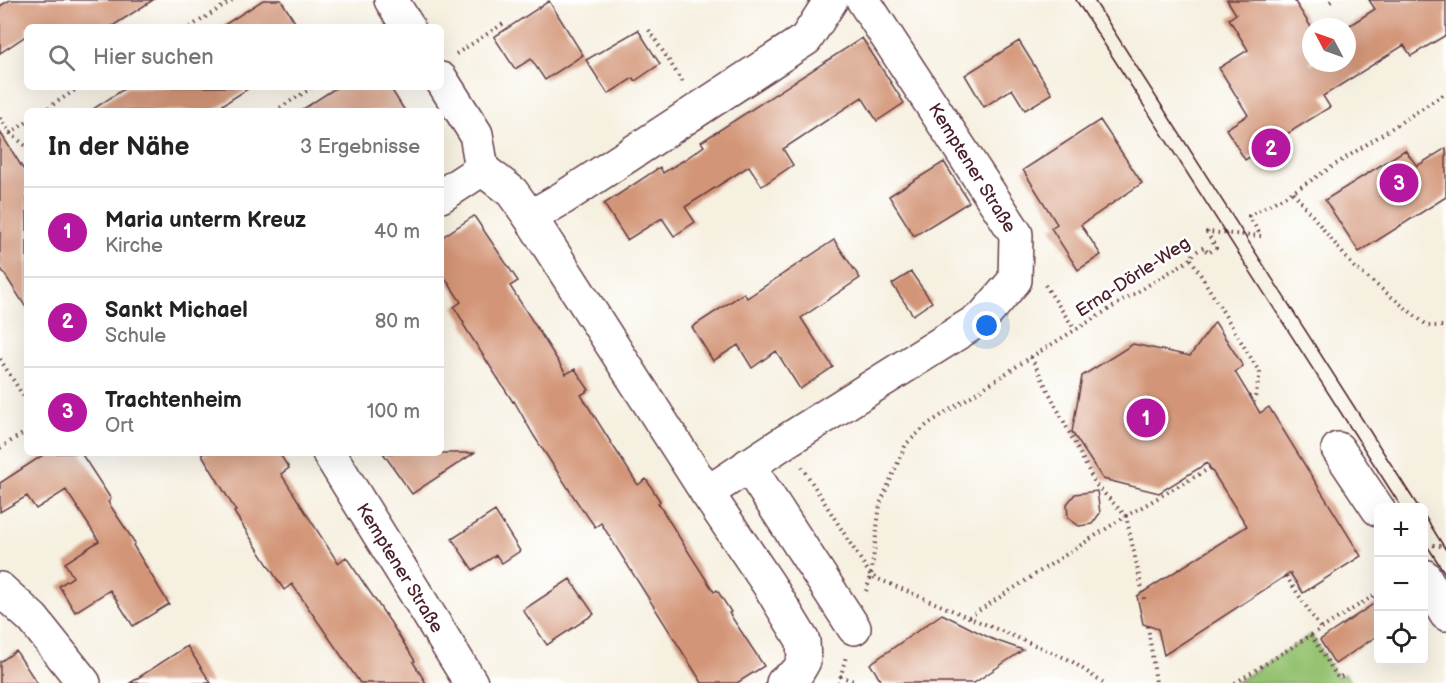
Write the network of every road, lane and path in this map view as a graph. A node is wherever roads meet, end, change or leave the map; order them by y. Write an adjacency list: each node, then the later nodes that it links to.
1 (233, 0): 6 (path)
2 (391, 0): 7 (street)
3 (831, 0): 15 (street)
4 (863, 0): 25 (street, Kemptener Straße)
5 (506, 22): 9 (path)
6 (195, 24)
7 (406, 24)
8 (649, 30): 15 (path)
9 (445, 68): 20 (street)
10 (76, 90): 13 (path)
11 (308, 90): 14 (path)
12 (1446, 93): 21 (path, Erna-Dörle-Weg)
13 (48, 108)
14 (280, 108)
15 (699, 108): 23 (street)
16 (0, 118): 18 (path)
17 (24, 124): 18 (path)
18 (9, 133): 19 (path)
19 (24, 145)
20 (482, 169): 22 (street); 23 (street)
21 (1293, 192): 24 (path, Erna-Dörle-Weg); 26 (path)
22 (444, 194)
23 (530, 217): 39 (street)
24 (1191, 259): 27 (path, Erna-Dörle-Weg); 31 (path)
25 (1015, 280): 27 (path); 33 (street)
26 (1446, 326)
27 (1075, 330): 28 (path, Erna-Dörle-Weg)
28 (1031, 357): 41 (path); 43 (path, Erna-Dörle-Weg)
29 (0, 359): 30 (path)
30 (24, 397)
31 (1254, 402)
32 (24, 433): 34 (path)
33 (786, 441): 37 (street); 43 (path)
34 (0, 448)
35 (1338, 449): 40 (street)
36 (331, 456): 59 (street, Kemptener Straße)
37 (748, 465): 39 (street); 42 (street)
38 (1210, 468): 41 (path)
39 (707, 493): 46 (street)
40 (1374, 503)
41 (1126, 516): 49 (path); 51 (path)
42 (810, 559): 46 (street); 53 (street)
43 (871, 576): 51 (path)
44 (1286, 576): 54 (path)
45 (1428, 583): 50 (street)
46 (768, 585): 60 (street)
47 (0, 589): 58 (street)
48 (1374, 596): 54 (path)
49 (1145, 603)
50 (1446, 614)
51 (968, 617): 62 (path)
52 (1148, 626): 63 (path)
53 (854, 628)
54 (1321, 629): 55 (path)
55 (1311, 635): 56 (path); 64 (path)
56 (1345, 674)
57 (840, 676): 61 (path)
58 (84, 683)
59 (471, 683)
60 (783, 683)
61 (859, 683)
62 (1103, 683)
63 (1156, 683)
64 (1235, 683)

